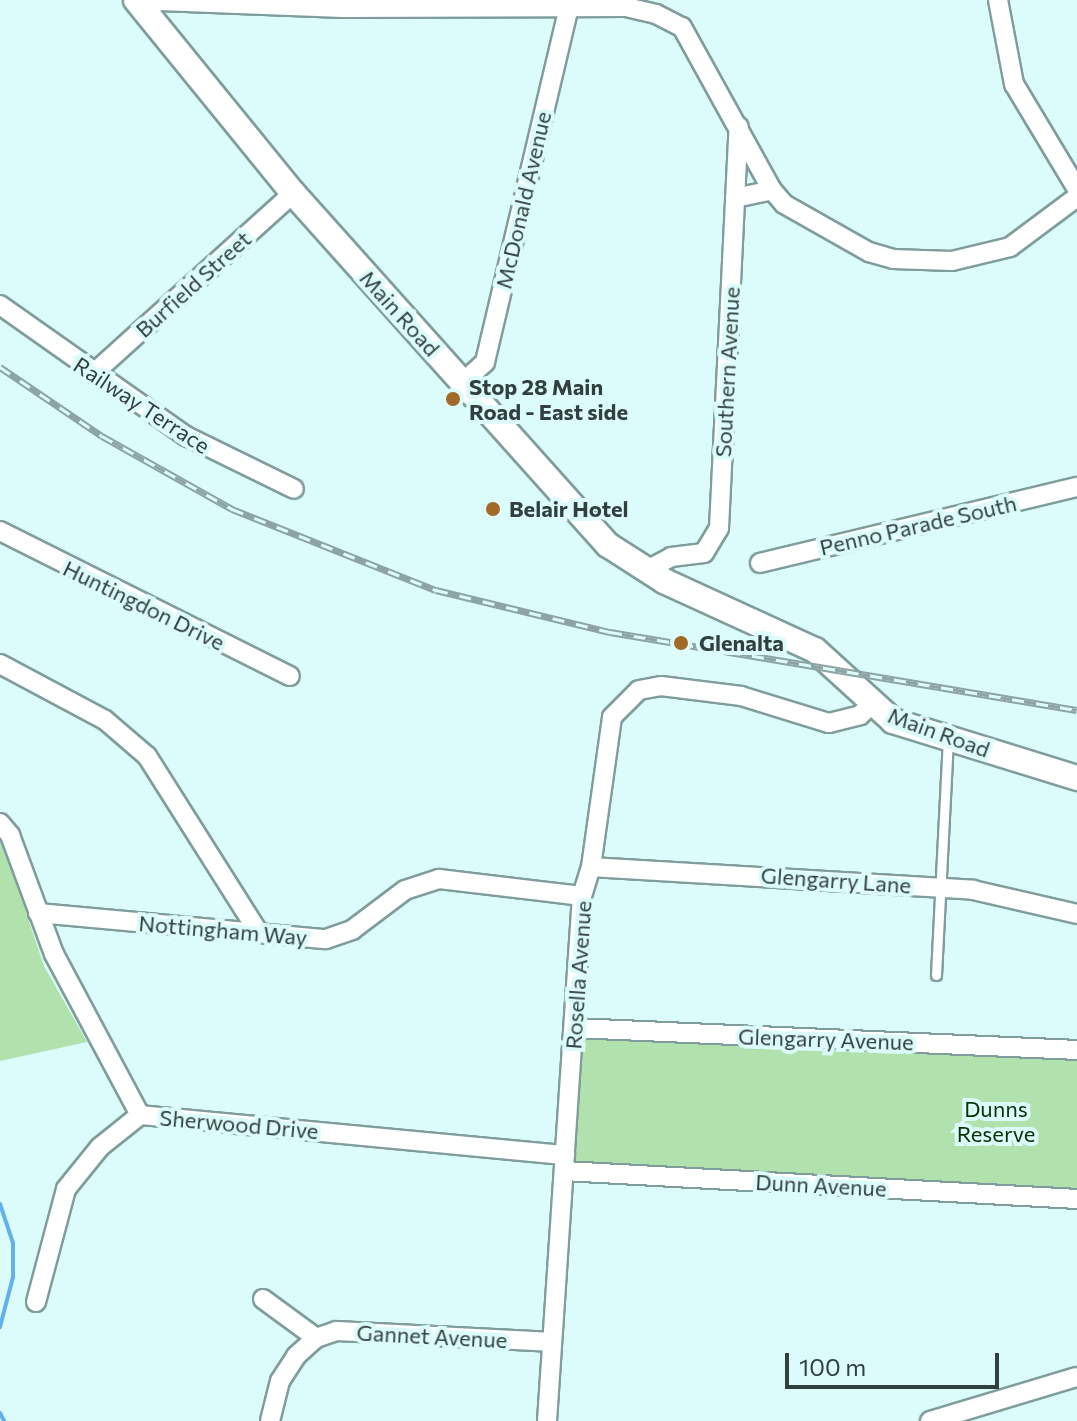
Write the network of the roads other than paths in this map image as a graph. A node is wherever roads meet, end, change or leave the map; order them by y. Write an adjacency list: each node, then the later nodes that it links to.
1 (998, 0): 6 (street)
2 (344, 4): 3 (street); 4 (street)
3 (139, 5): 8 (main road, Main Road)
4 (569, 8): 5 (street); 13 (street, McDonald Avenue)
5 (739, 126): 7 (street); 10 (street, Southern Avenue)
6 (1077, 189)
7 (772, 190): 9 (street); 10 (street)
8 (293, 193): 12 (street, Burfield Street); 13 (main road, Main Road)
9 (1077, 197)
10 (735, 198): 18 (street, Southern Avenue)
11 (0, 305): 12 (street, Railway Terrace)
12 (93, 374): 15 (street, Railway Terrace)
13 (462, 383): 18 (main road, Main Road)
14 (1077, 487): 17 (street, Penno Parade South)
15 (294, 489)
16 (0, 531): 20 (street, Huntingdon Drive)
17 (760, 563)
18 (647, 570): 21 (main road, Main Road)
19 (0, 664): 30 (street)
20 (290, 676)
21 (871, 705): 22 (main road, Main Road); 25 (street, Rosella Avenue)
22 (948, 739): 23 (main road, Main Road); 26 (lane)
23 (1077, 778)
24 (0, 823): 28 (street, Sherwood Drive)
25 (591, 867): 26 (street, Glengarry Lane); 27 (street, Rosella Avenue)
26 (940, 888): 29 (street, Glengarry Lane); 31 (lane)
27 (582, 896): 30 (street, Nottingham Way); 32 (street, Rosella Avenue)
28 (38, 913): 30 (street, Nottingham Way); 34 (street, Sherwood Drive)
29 (1077, 914)
30 (259, 933)
31 (936, 975)
32 (574, 1028): 33 (street, Glengarry Avenue); 35 (street, Rosella Avenue)
33 (1077, 1050)
34 (140, 1115): 35 (street, Sherwood Drive); 38 (street)
35 (565, 1163): 36 (street, Dunn Avenue); 40 (street, Rosella Avenue)
36 (1077, 1199)
37 (263, 1299): 39 (street)
38 (36, 1302)
39 (316, 1338): 40 (street, Gannet Avenue); 42 (street)
40 (550, 1342): 43 (street, Rosella Avenue)
41 (1077, 1377): 44 (street)
42 (270, 1421)
43 (547, 1421)
44 (930, 1421)

